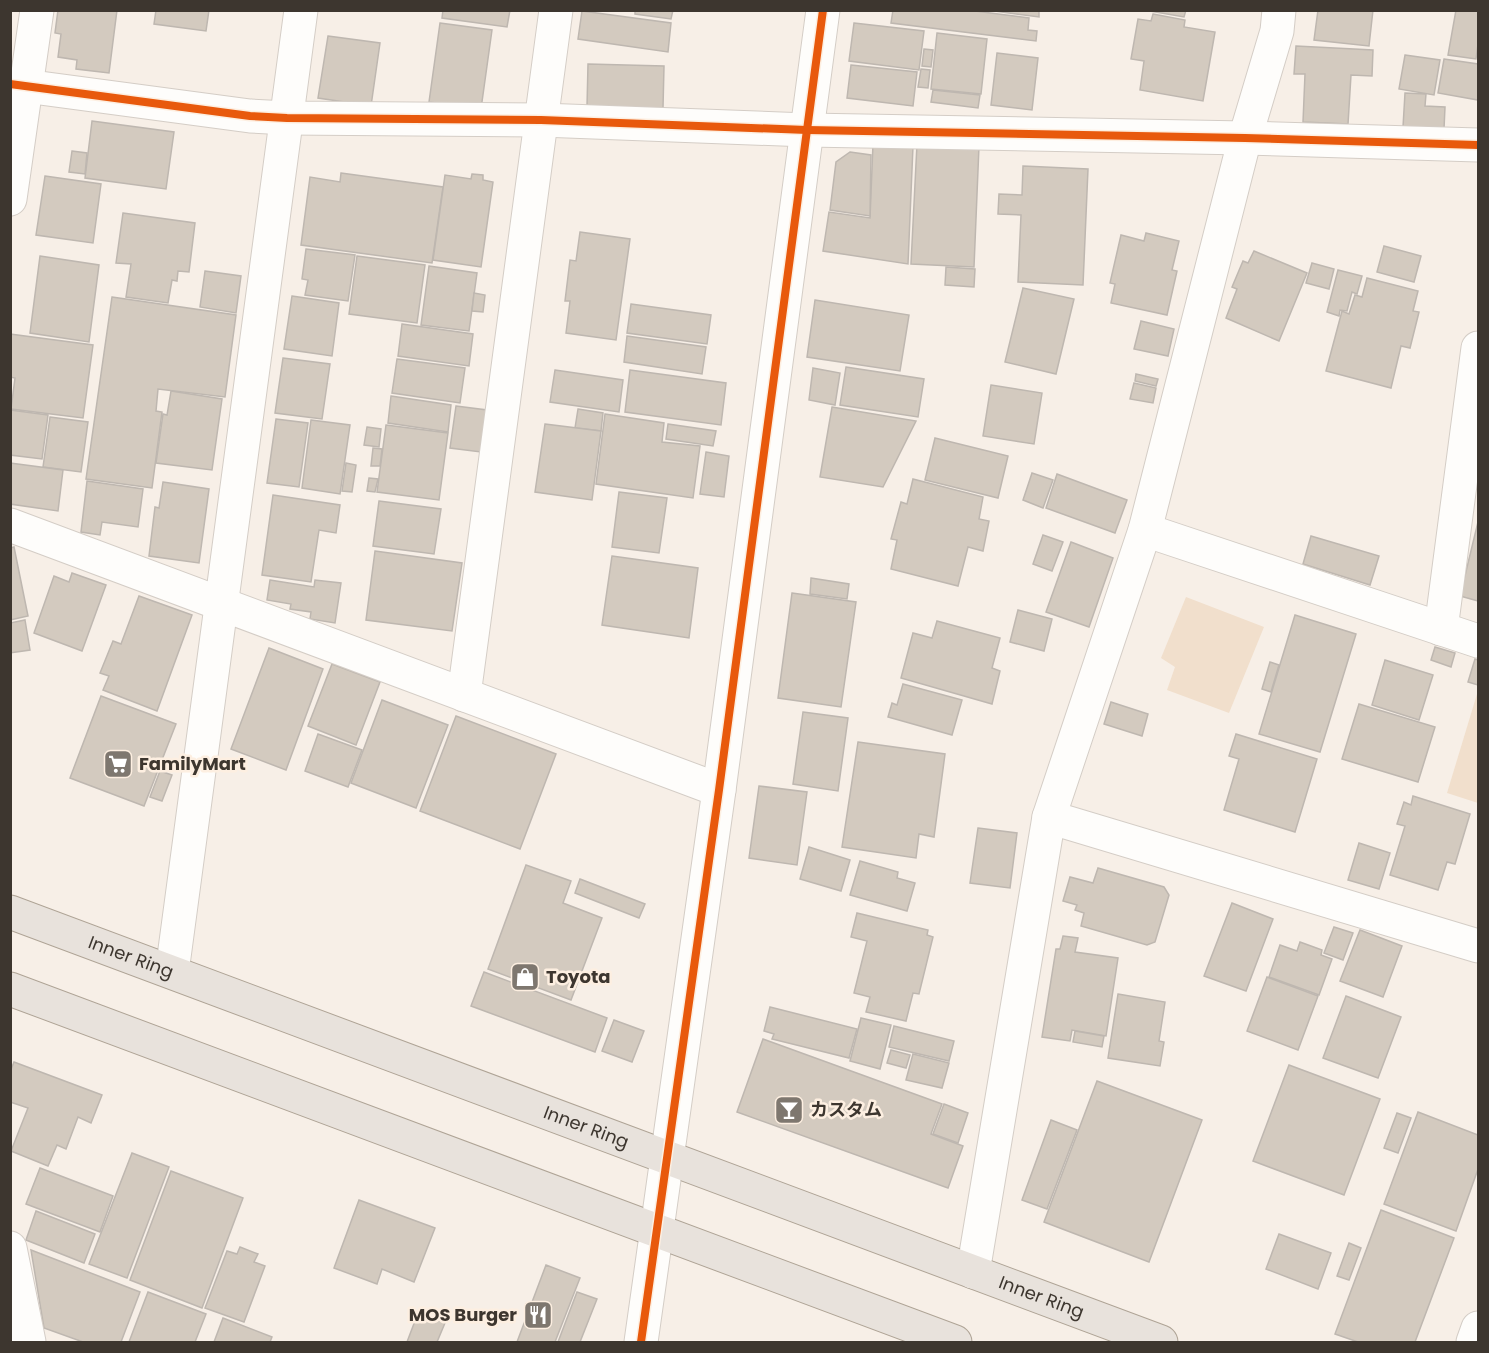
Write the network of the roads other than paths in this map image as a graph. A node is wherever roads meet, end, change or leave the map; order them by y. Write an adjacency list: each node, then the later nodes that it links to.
1 (37, 10): 6 (street)
2 (301, 10): 7 (street)
3 (556, 10): 8 (street)
4 (823, 10): 9 (street)
5 (1279, 10): 10 (street)
6 (18, 85): 7 (street); 12 (street)
7 (287, 118): 8 (street); 16 (street)
8 (541, 120): 9 (street); 19 (street)
9 (807, 129): 10 (street); 20 (street)
10 (1245, 138): 11 (street); 15 (street)
11 (1479, 145)
12 (10, 199)
13 (1479, 348): 17 (street)
14 (10, 525): 16 (street)
15 (1145, 530): 17 (street); 21 (street)
16 (222, 604): 19 (street); 24 (street)
17 (1441, 629): 18 (street)
18 (1479, 641)
19 (464, 695): 20 (street)
20 (719, 790): 26 (street)
21 (1050, 817): 23 (street); 29 (street)
22 (10, 912): 24 (main road, Inner Ring)
23 (1479, 946)
24 (172, 972): 26 (main road, Inner Ring)
25 (10, 989): 27 (main road)
26 (668, 1158): 27 (street); 29 (main road, Inner Ring)
27 (656, 1231): 32 (street); 33 (main road)
28 (10, 1248): 31 (street)
29 (973, 1272): 34 (main road, Inner Ring)
30 (1479, 1328): 35 (street)
31 (29, 1342)
32 (641, 1342)
33 (953, 1342)
34 (1161, 1342)
35 (1473, 1342)

